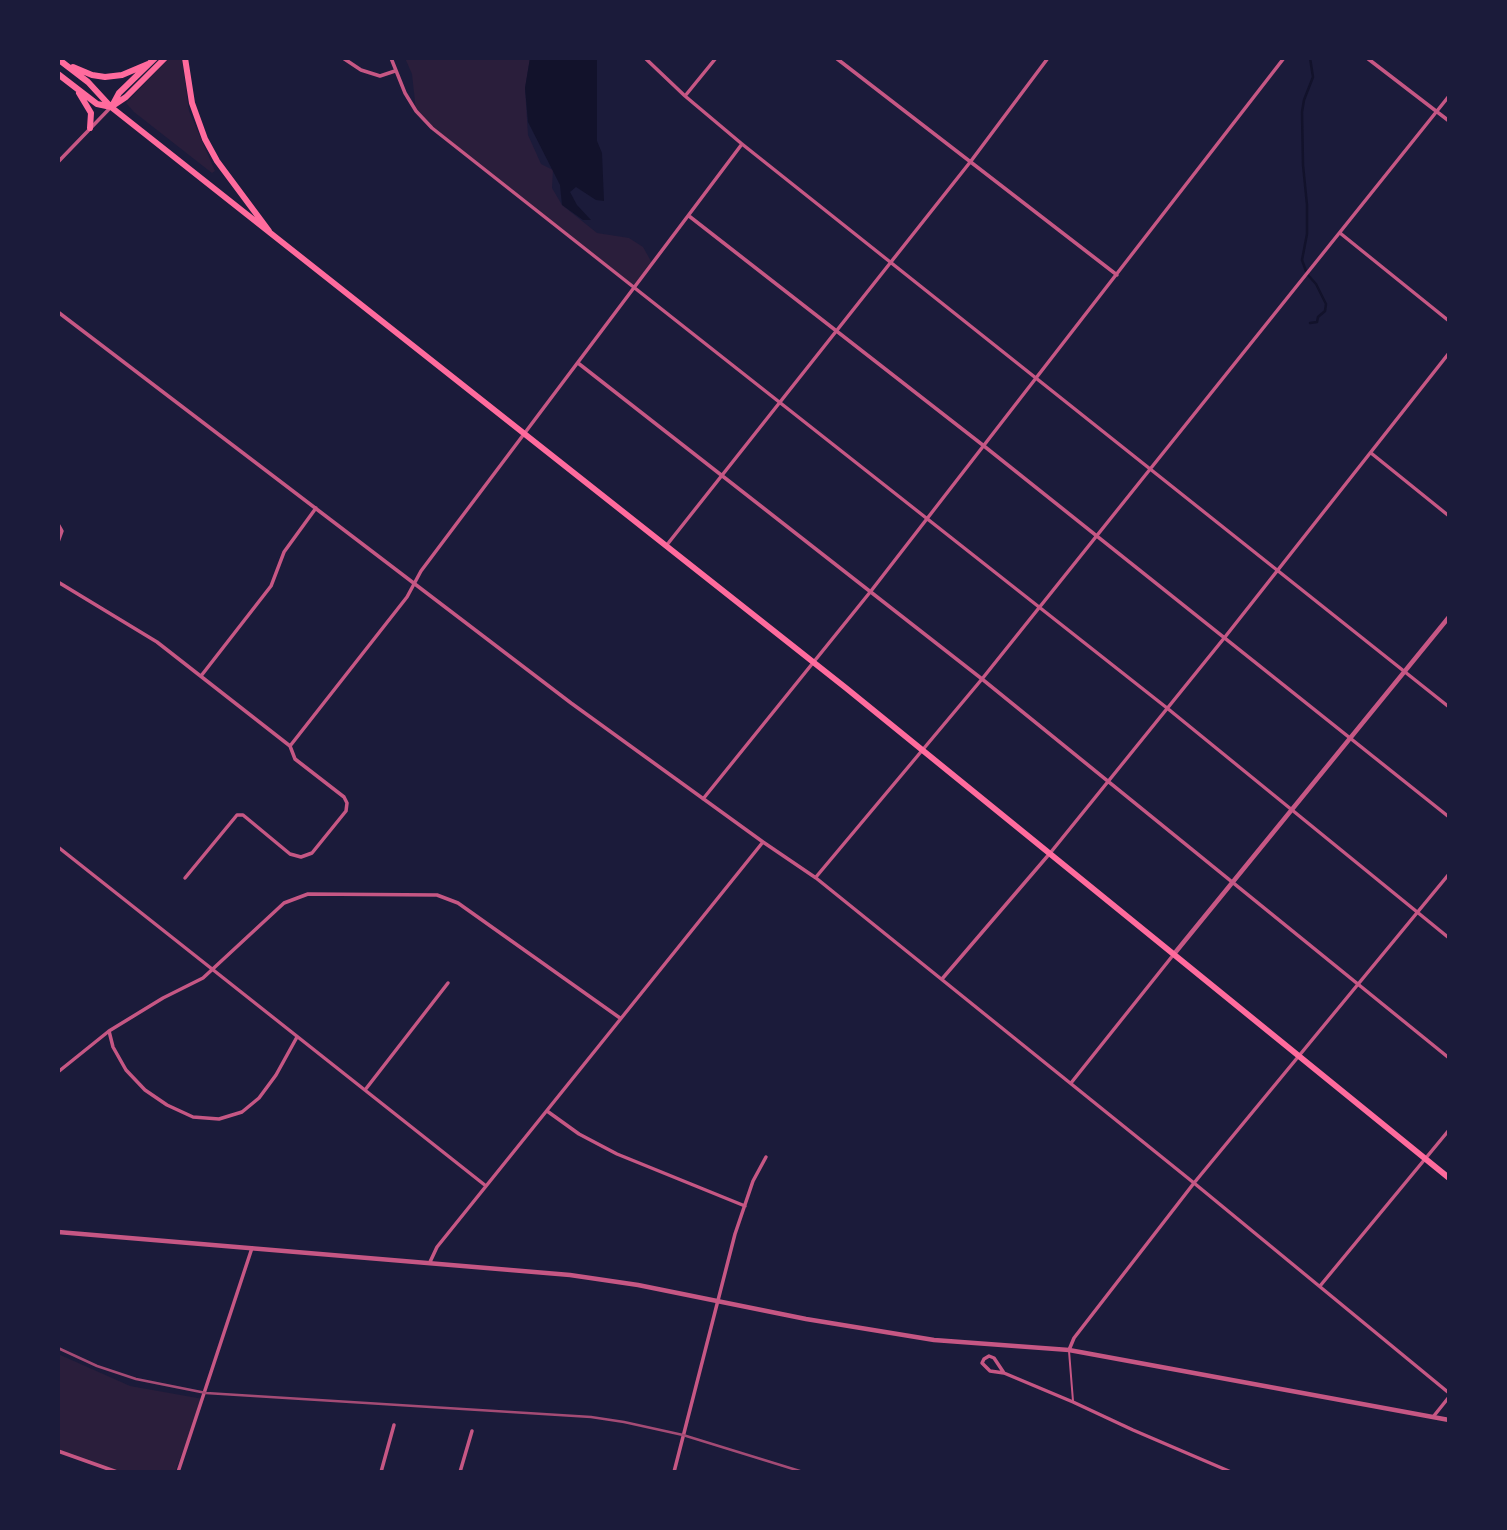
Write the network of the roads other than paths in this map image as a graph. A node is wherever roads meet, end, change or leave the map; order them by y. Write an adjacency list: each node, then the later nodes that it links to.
1 (155, 58): 13 (main road)
2 (165, 58): 19 (main road)
3 (185, 58): 28 (main road)
4 (343, 58): 14 (street)
5 (391, 58): 14 (street)
6 (645, 58): 17 (street)
7 (716, 58): 17 (street)
8 (836, 58): 24 (street)
9 (1048, 58): 24 (street)
10 (1284, 58): 30 (street)
11 (1367, 58): 20 (street)
12 (60, 60): 13 (main road); 19 (main road)
13 (148, 64): 19 (main road)
14 (395, 71): 31 (street)
15 (58, 74): 16 (main road)
16 (76, 88): 19 (main road); 22 (main road)
17 (685, 96): 23 (street)
18 (1449, 96): 20 (street)
19 (111, 107): 22 (street); 28 (main road)
20 (1437, 111): 21 (street); 27 (street)
21 (1449, 121)
22 (90, 128): 25 (street)
23 (742, 144): 26 (street); 29 (street)
24 (971, 161): 29 (street); 30 (street)
25 (58, 162)
26 (688, 216): 31 (street); 34 (street)
27 (1340, 233): 33 (street); 42 (street)
28 (272, 235): 39 (main road)
29 (890, 262): 34 (street); 37 (street)
30 (1117, 275): 37 (street)
31 (634, 288): 36 (street); 38 (street)
32 (58, 312): 44 (street)
33 (1449, 321)
34 (837, 330): 38 (street); 40 (street)
35 (1449, 354): 41 (street)
36 (578, 363): 39 (street); 43 (street)
37 (1037, 378): 40 (street); 42 (street)
38 (779, 402): 43 (street); 46 (street)
39 (524, 435): 50 (main road); 53 (street)
40 (984, 446): 46 (street); 48 (street)
41 (1371, 453): 45 (street); 51 (street)
42 (1150, 469): 48 (street); 51 (street)
43 (722, 475): 50 (street); 54 (street)
44 (316, 508): 53 (street); 60 (street)
45 (1449, 516)
46 (927, 519): 54 (street); 55 (street)
47 (58, 524): 49 (street)
48 (1097, 535): 55 (street); 57 (street)
49 (58, 542)
50 (666, 546): 58 (main road)
51 (1279, 571): 57 (street); 59 (street)
52 (58, 582): 60 (street)
53 (414, 583): 65 (street); 68 (street)
54 (870, 591): 58 (street); 61 (street)
55 (1039, 607): 61 (street); 63 (street)
56 (1449, 617): 59 (street)
57 (1225, 637): 63 (street); 64 (street)
58 (814, 662): 66 (main road); 68 (street)
59 (1406, 671): 62 (street); 64 (street)
60 (201, 676): 65 (street)
61 (982, 679): 66 (street); 67 (street)
62 (1449, 707)
63 (1167, 708): 67 (street); 69 (street)
64 (1351, 737): 69 (street); 70 (street)
65 (290, 746): 75 (street)
66 (923, 749): 73 (main road); 76 (street)
67 (1109, 781): 73 (street); 77 (street)
68 (703, 799): 71 (street)
69 (1292, 810): 77 (street); 78 (street)
70 (1449, 817)
71 (763, 842): 76 (street); 85 (street)
72 (58, 847): 81 (street)
73 (1051, 852): 80 (main road); 82 (street)
74 (1449, 874): 78 (street)
75 (185, 878)
76 (816, 878): 82 (street)
77 (1234, 882): 80 (street); 83 (street)
78 (1418, 913): 79 (street); 83 (street)
79 (1449, 939)
80 (1174, 954): 88 (main road); 91 (street)
81 (213, 970): 85 (street); 86 (street); 87 (street)
82 (942, 979): 91 (street)
83 (1359, 983): 88 (street); 89 (street)
84 (448, 984): 92 (street)
85 (620, 1018): 93 (street)
86 (108, 1031): 87 (street); 90 (street)
87 (297, 1037): 92 (street)
88 (1300, 1056): 96 (main road); 98 (street)
89 (1449, 1058)
90 (58, 1072)
91 (1071, 1083): 98 (street)
92 (365, 1090): 99 (street)
93 (547, 1111): 99 (street); 100 (street)
94 (1449, 1130): 96 (street)
95 (766, 1157): 100 (street)
96 (1426, 1159): 97 (main road); 104 (street)
97 (1449, 1178)
98 (1194, 1183): 104 (street); 106 (street)
99 (486, 1186): 103 (street)
100 (745, 1206): 105 (street)
101 (58, 1232): 102 (street)
102 (252, 1248): 103 (street); 116 (street)
103 (430, 1262): 105 (street)
104 (1320, 1286): 108 (street)
105 (719, 1301): 106 (street); 119 (street)
106 (1069, 1350): 109 (lane); 110 (street)
107 (1004, 1373): 107 (street); 109 (street)
108 (1449, 1395): 110 (street)
109 (1073, 1402): 120 (street)
110 (1433, 1417): 111 (street)
111 (1449, 1420)
112 (394, 1425): 117 (street)
113 (471, 1431): 118 (street)
114 (58, 1451): 115 (street)
115 (117, 1472)
116 (177, 1472)
117 (381, 1472)
118 (460, 1472)
119 (674, 1472)
120 (1231, 1472)

